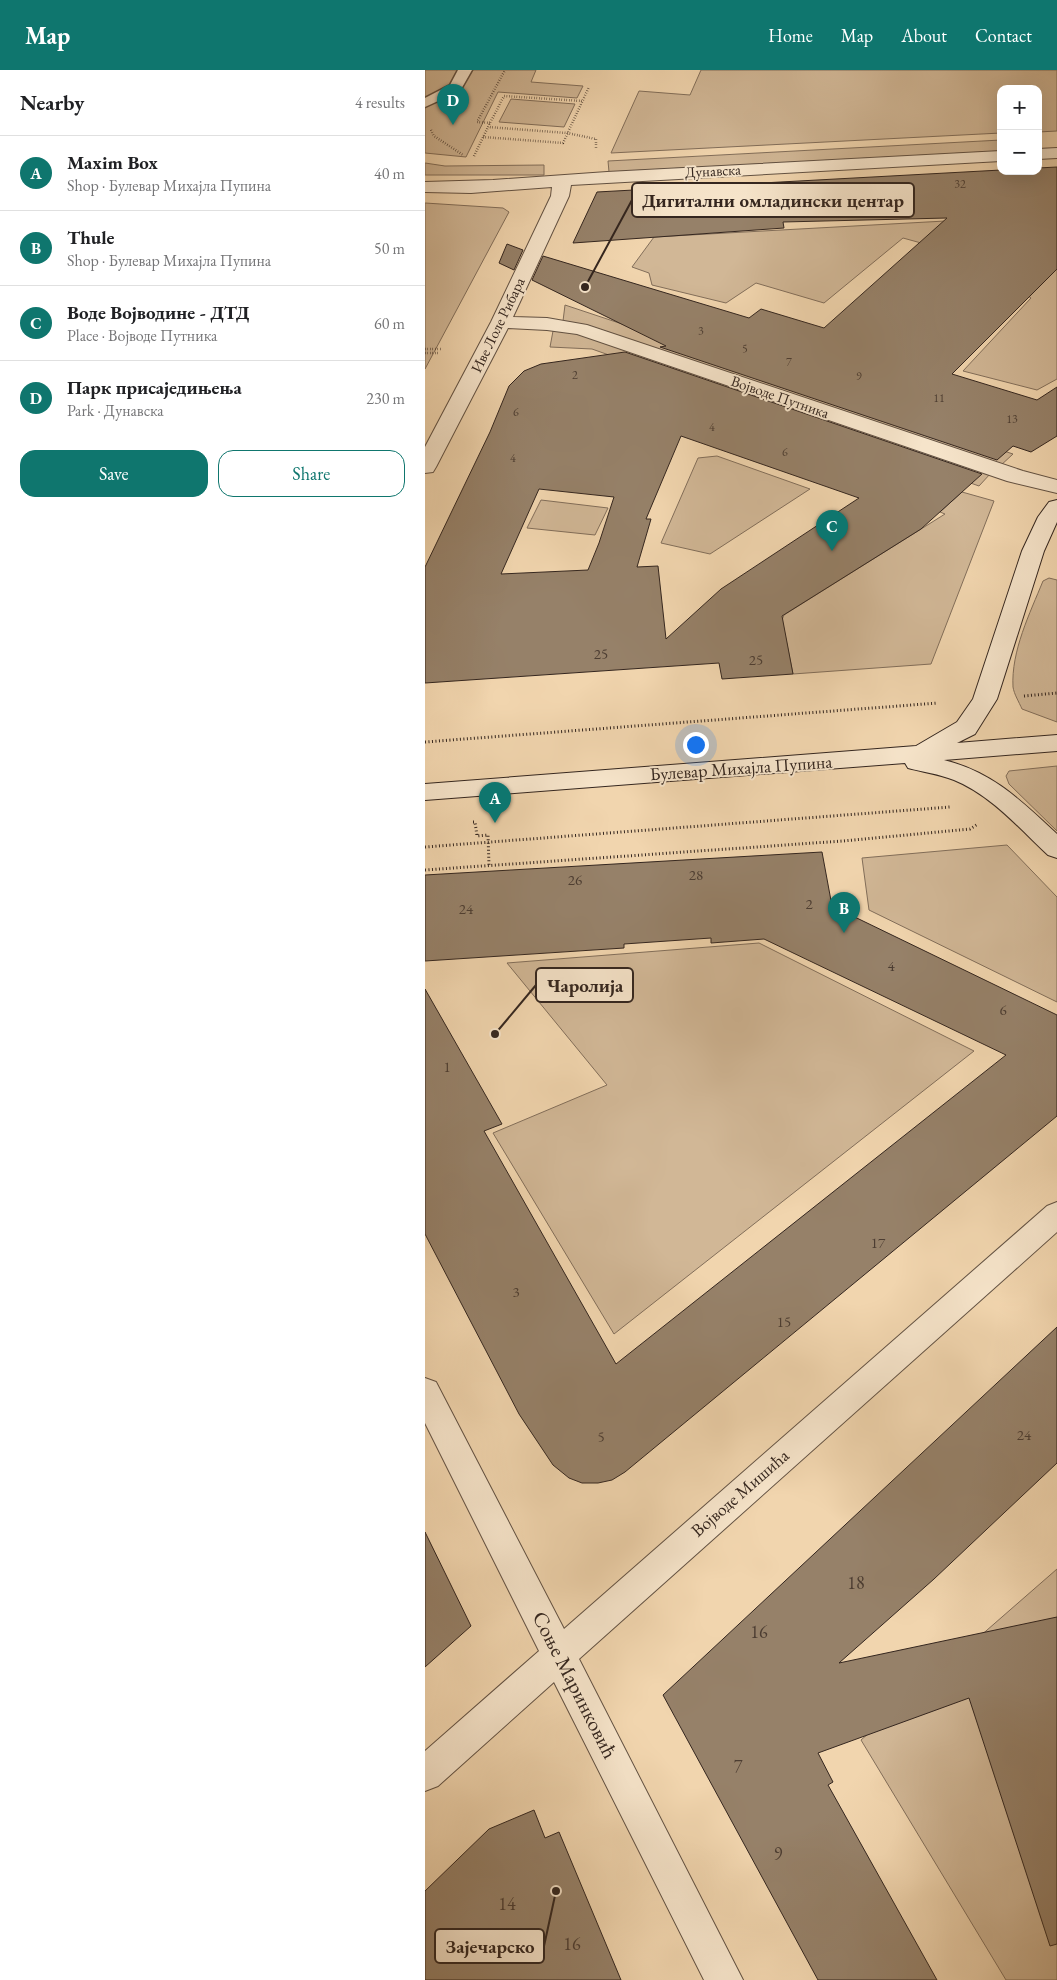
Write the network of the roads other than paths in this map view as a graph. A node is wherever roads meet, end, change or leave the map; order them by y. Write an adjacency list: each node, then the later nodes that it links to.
1 (465, 70): 2 (lane)
2 (425, 103)
3 (1057, 153): 4 (street)
4 (1042, 154)
5 (997, 156): 6 (street, Дунавска)
6 (562, 181): 7 (street, Дунавска); 8 (street, Иве Лоле Рибара)
7 (425, 187)
8 (501, 322): 9 (street, Иве Лоле Рибара); 10 (street, Војводе Путника)
9 (425, 467)
10 (1057, 487)
11 (1057, 507): 13 (street)
12 (1057, 744): 13 (street, Булевар Михајла Пупина)
13 (894, 757): 14 (street, Булевар Михајла Пупина); 15 (street)
14 (425, 792)
15 (1057, 850)
16 (1057, 1214): 18 (street, Војводе Мишића)
17 (425, 1391): 18 (street, Соње Маринковић)
18 (559, 1653): 19 (street, Војводе Мишића); 20 (street, Соње Маринковић)
19 (425, 1774)
20 (724, 1980)

